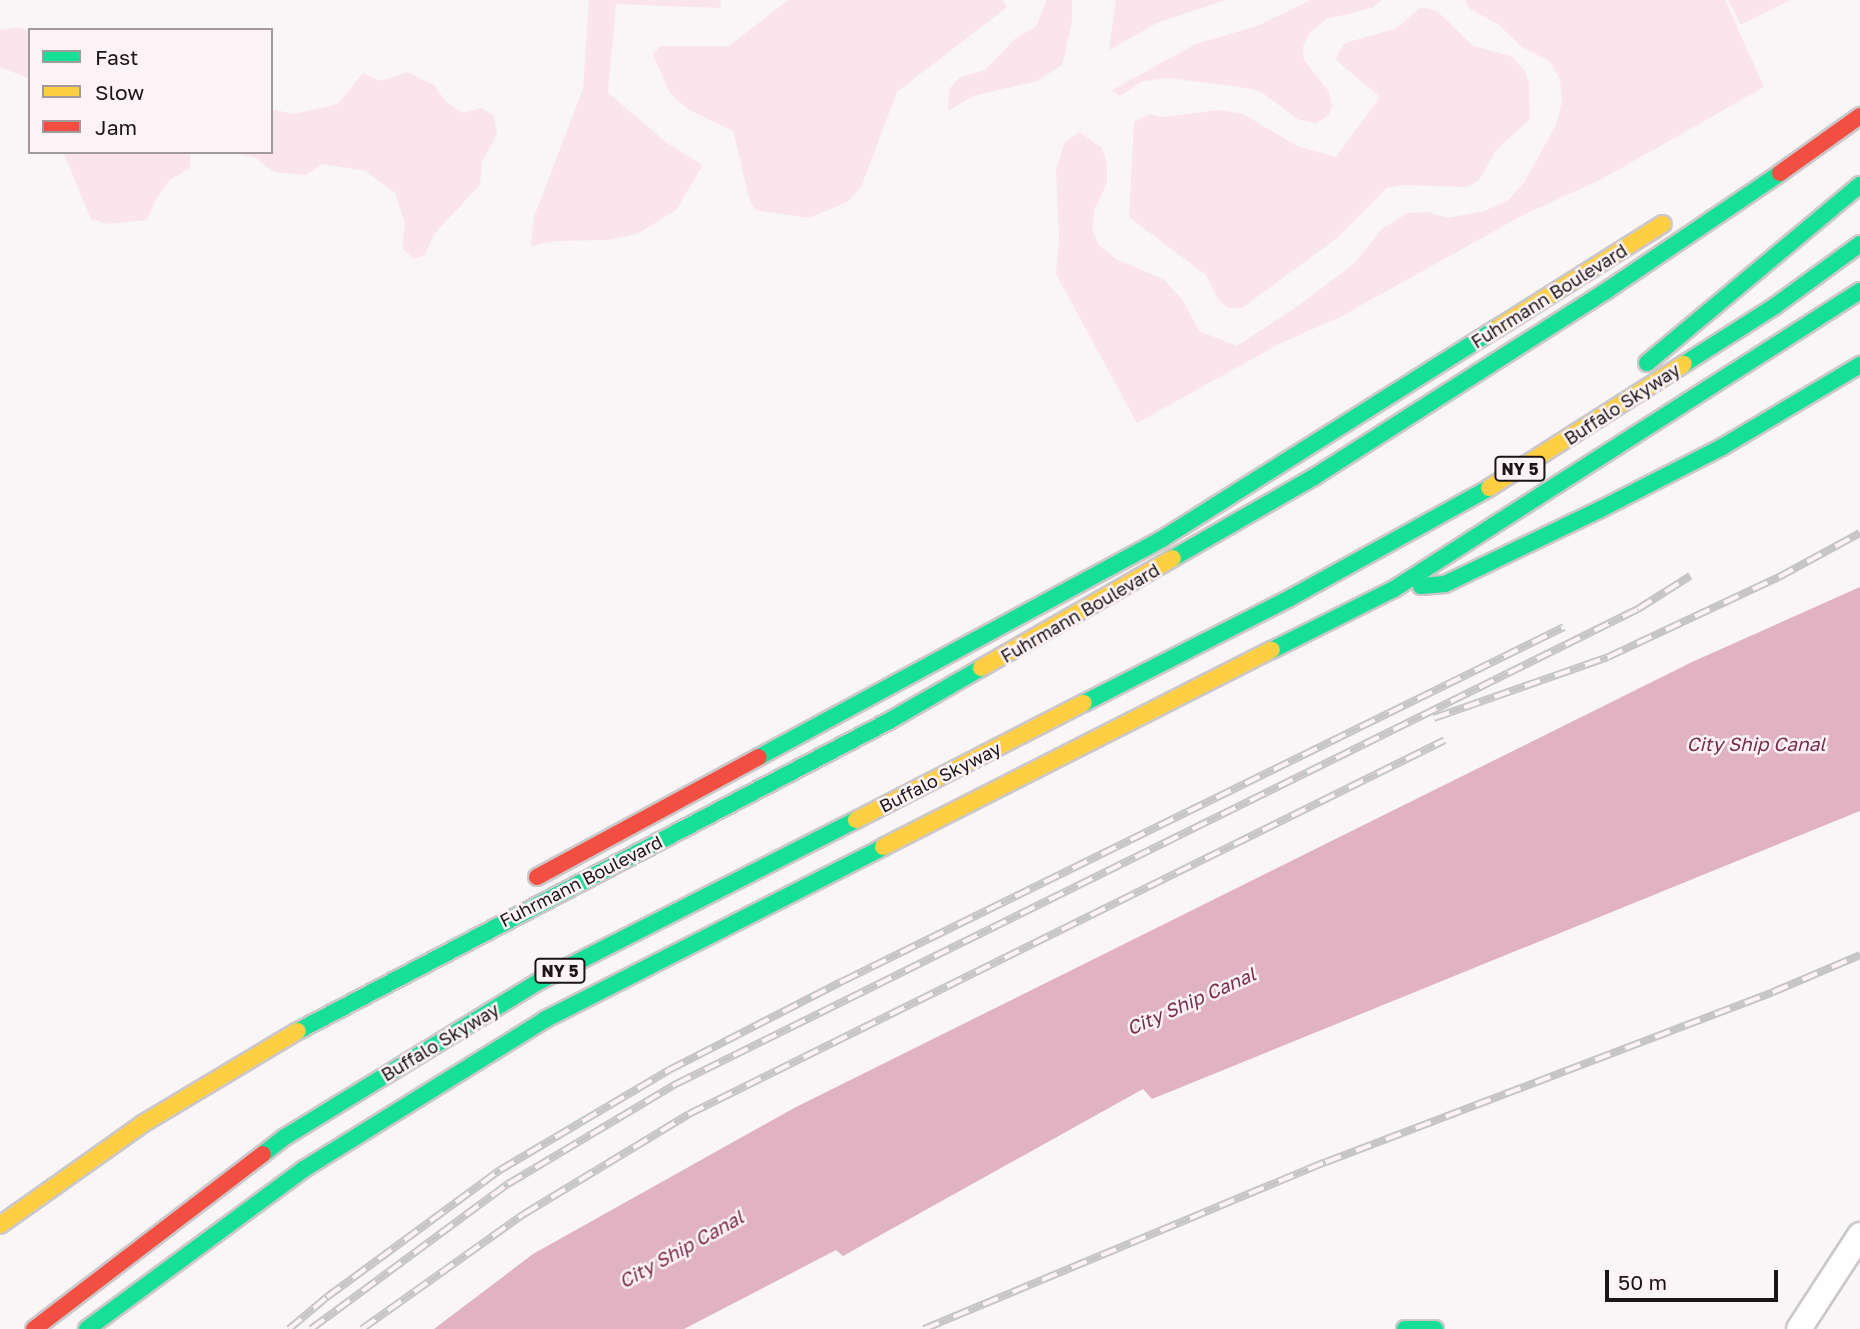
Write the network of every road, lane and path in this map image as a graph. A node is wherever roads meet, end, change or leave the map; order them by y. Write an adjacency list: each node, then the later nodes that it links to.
1 (1860, 116): 10 (main road, Fuhrmann Boulevard)
2 (1860, 185): 7 (main road)
3 (1678, 213): 10 (main road, Fuhrmann Boulevard)
4 (1860, 244): 9 (main road, Buffalo Skyway / NY 5)
5 (1860, 290): 11 (main road, Buffalo Skyway / NY 5)
6 (1860, 365): 11 (main road)
7 (1636, 371)
8 (1615, 388): 9 (main road)
9 (1501, 482): 15 (main road, Buffalo Skyway / NY 5)
10 (1168, 549): 12 (main road, Fuhrmann Boulevard); 13 (main road, Fuhrmann Boulevard)
11 (1394, 589): 16 (main road, Buffalo Skyway / NY 5)
12 (528, 882)
13 (0, 1225)
14 (1860, 1235): 19 (street)
15 (34, 1329)
16 (87, 1329)
17 (1405, 1329): 18 (main road)
18 (1435, 1329)
19 (1799, 1329)

